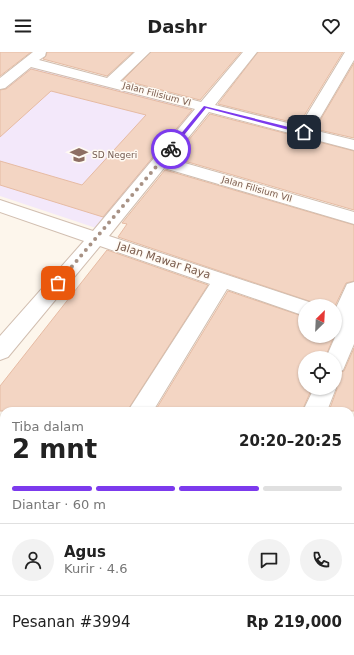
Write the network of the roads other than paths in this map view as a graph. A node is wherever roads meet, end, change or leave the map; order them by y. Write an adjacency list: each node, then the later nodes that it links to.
1 (143, 52): 5 (street)
2 (250, 52): 7 (street)
3 (352, 52): 8 (street)
4 (35, 57): 5 (street, Jalan Filisium VI); 6 (street)
5 (111, 82): 7 (street, Jalan Filisium VI)
6 (0, 85)
7 (205, 107): 8 (street, Jalan Filisium VI); 10 (street)
8 (304, 132): 9 (street, Jalan Filisium VI)
9 (354, 145)
10 (160, 161): 12 (street, Jalan Filisium VII); 13 (street)
11 (0, 206): 13 (street, Jalan Mawar Raya)
12 (354, 218)
13 (97, 238): 14 (street, Jalan Mawar Raya); 18 (street)
14 (223, 280): 16 (street, Jalan Mawar Raya); 21 (street)
15 (354, 289): 17 (street)
16 (298, 306)
17 (345, 323): 19 (street)
18 (0, 351)
19 (338, 351)
20 (322, 395): 22 (street)
21 (143, 407)
22 (317, 407)

